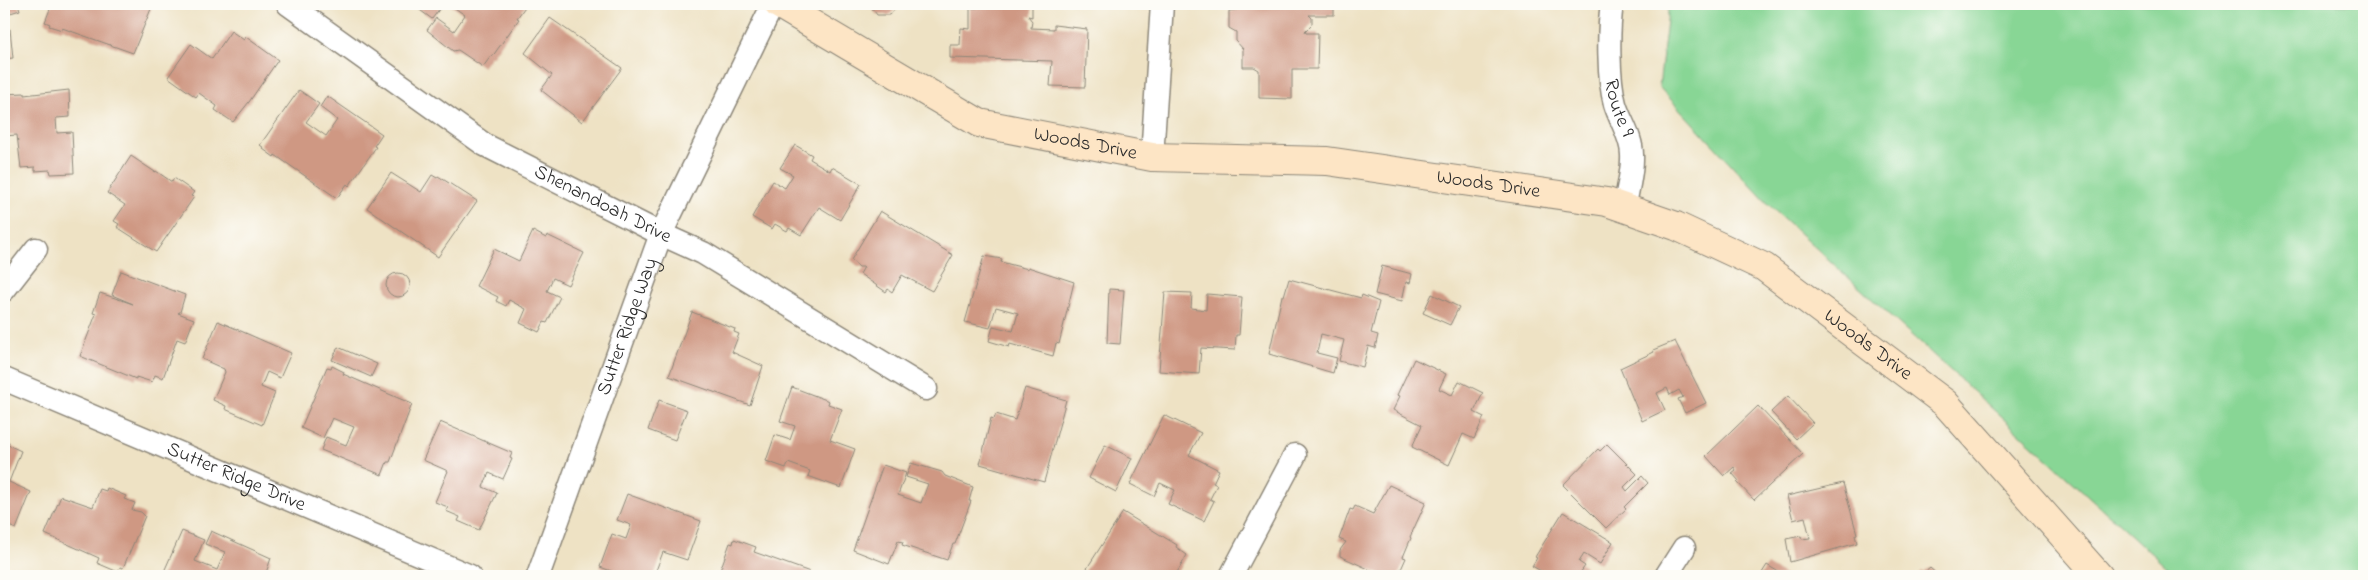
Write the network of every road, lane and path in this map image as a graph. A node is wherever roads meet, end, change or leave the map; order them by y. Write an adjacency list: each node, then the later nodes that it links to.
1 (288, 4): 8 (street, Shenandoah Drive)
2 (773, 4): 8 (street, Sutter Ridge Way)
3 (778, 4): 6 (street, Woods Drive)
4 (1162, 4): 6 (street)
5 (1612, 4): 7 (street, Route 9)
6 (1152, 157): 7 (street, Woods Drive)
7 (1624, 209): 19 (street, Woods Drive)
8 (661, 234): 12 (street, Shenandoah Drive); 16 (street, Sutter Ridge Way)
9 (36, 249): 10 (street)
10 (4, 290)
11 (4, 379): 15 (street, Sutter Ridge Drive)
12 (926, 389)
13 (1295, 455): 17 (street)
14 (1684, 548): 18 (street)
15 (470, 576)
16 (538, 576)
17 (1231, 576)
18 (1666, 576)
19 (2099, 576)

